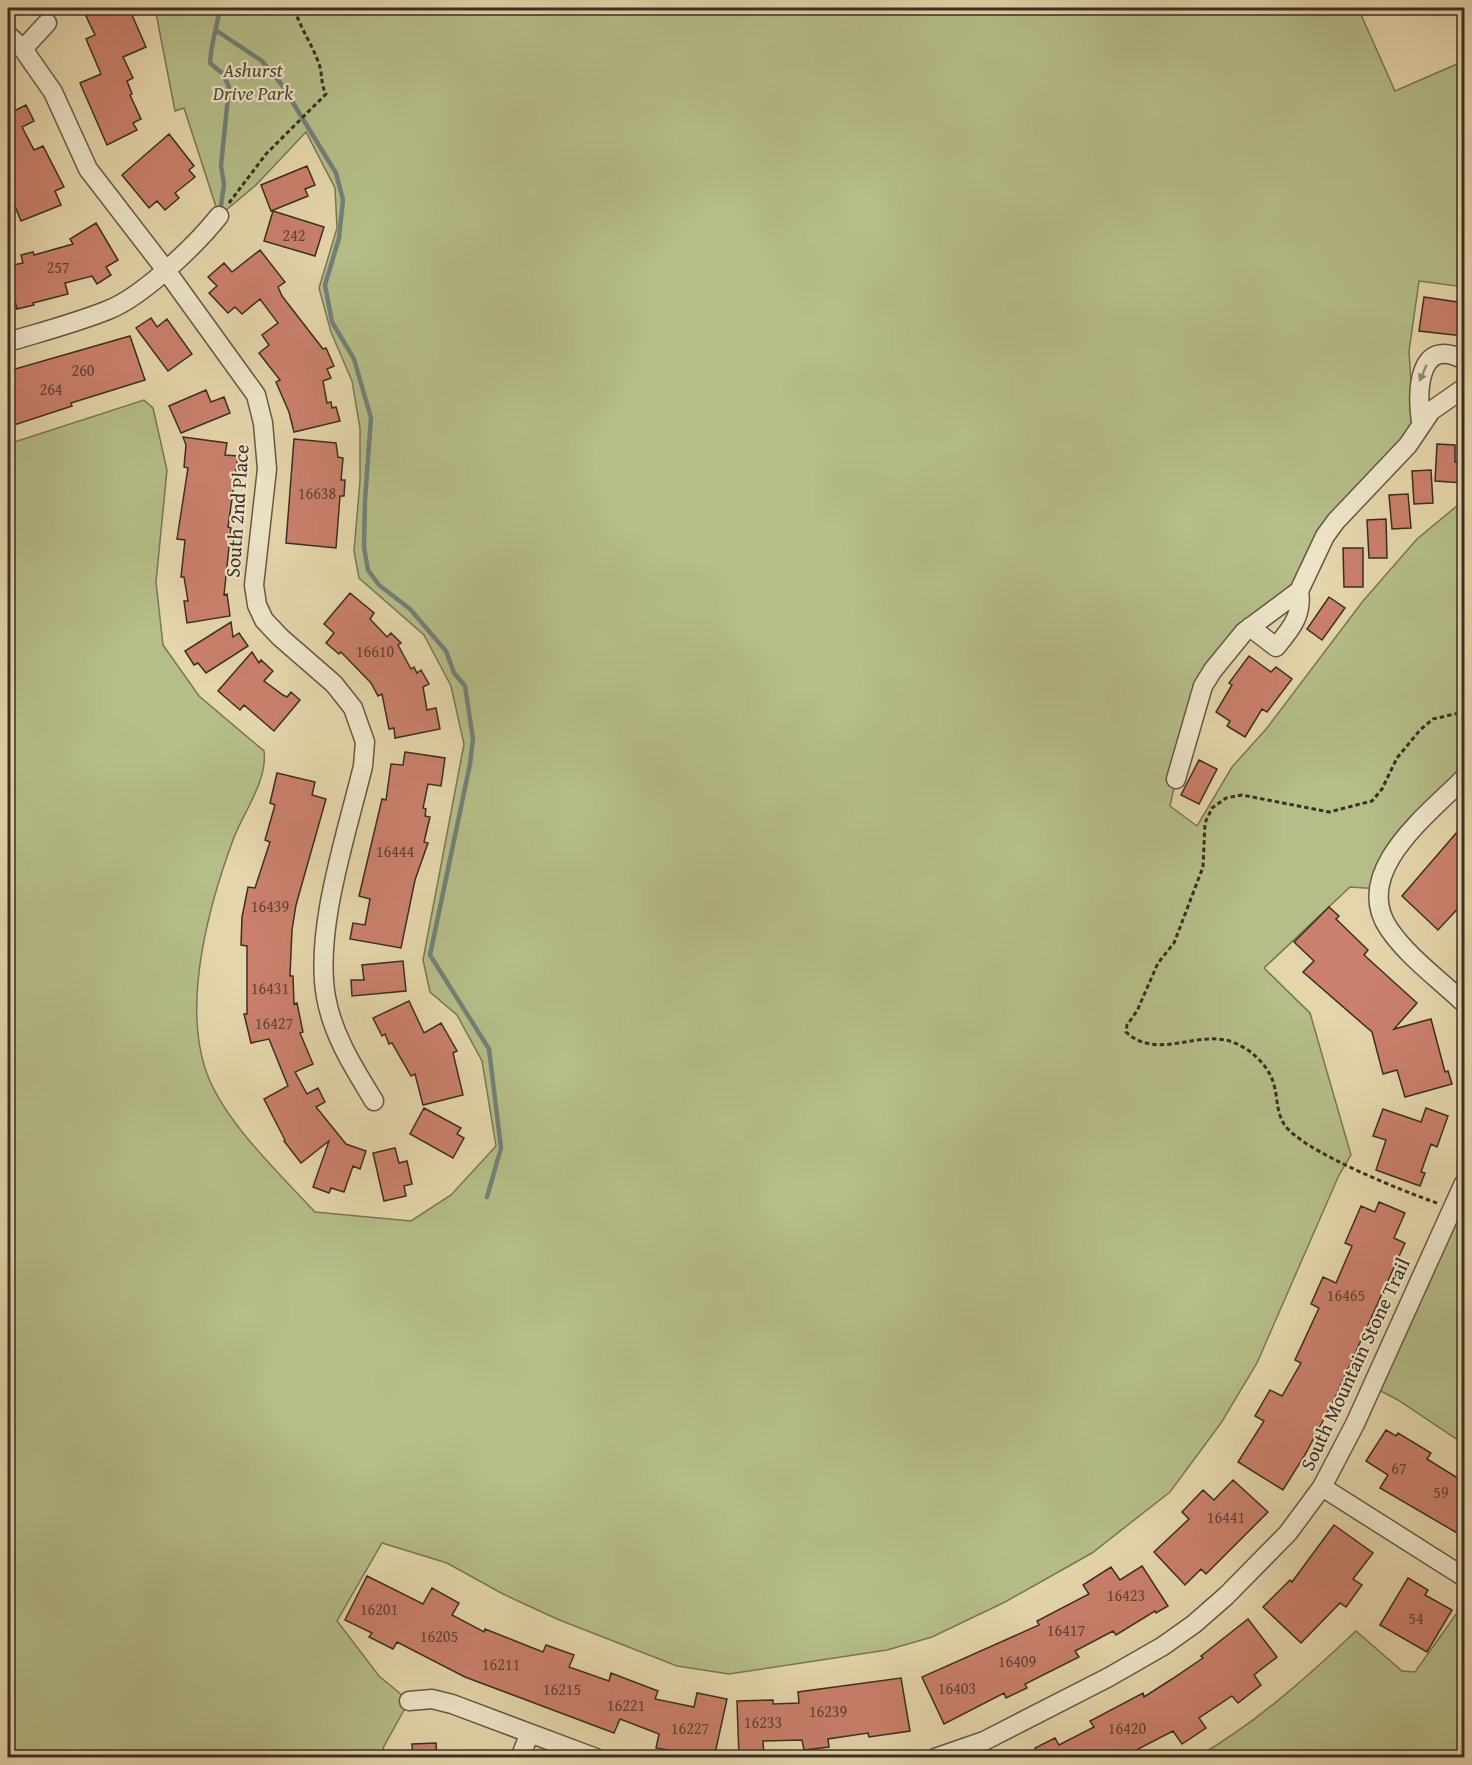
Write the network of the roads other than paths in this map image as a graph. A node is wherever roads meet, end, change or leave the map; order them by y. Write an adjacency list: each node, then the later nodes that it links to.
1 (47, 23): 3 (street)
2 (8, 35): 3 (street, South 2nd Place)
3 (23, 49): 5 (street, South 2nd Place)
4 (219, 216): 5 (street)
5 (165, 269): 6 (street); 15 (street, South 2nd Place)
6 (8, 342)
7 (1464, 360): 9 (street, one-way to 9)
8 (1464, 388): 9 (street)
9 (1421, 422): 10 (street)
10 (1299, 591): 11 (street); 11 (street)
11 (1250, 627): 13 (street)
12 (1464, 778): 14 (street)
13 (1176, 779)
14 (1464, 1003)
15 (374, 1101)
16 (1464, 1183): 17 (street, South Mountain Stone Trail)
17 (1322, 1486): 18 (street); 23 (street, South Mountain Stone Trail)
18 (1464, 1577)
19 (409, 1701): 20 (street)
20 (529, 1734): 21 (street); 22 (street)
21 (520, 1758)
22 (597, 1758)
23 (935, 1758)

